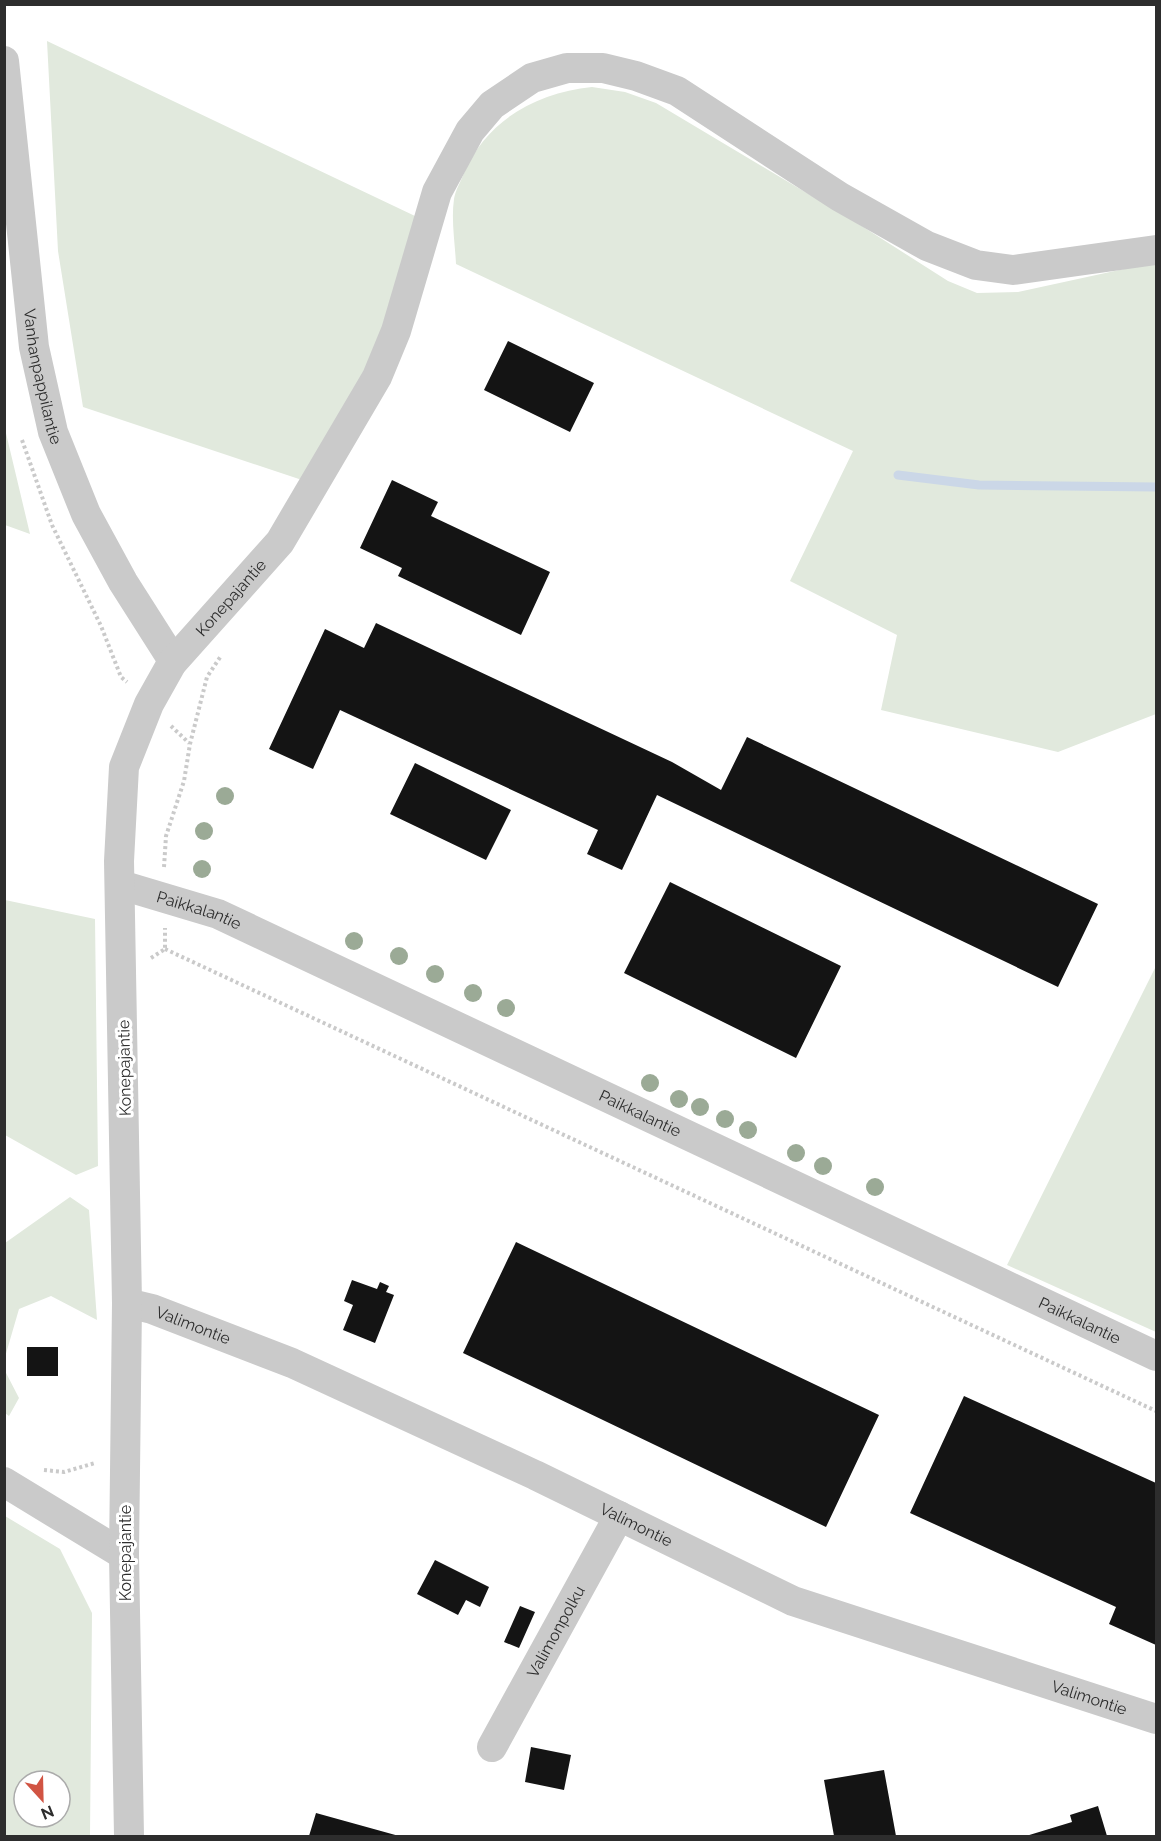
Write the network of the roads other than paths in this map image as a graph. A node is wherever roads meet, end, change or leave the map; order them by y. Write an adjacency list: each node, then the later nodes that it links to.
1 (4, 61): 2 (street, Vanhanpappilantie)
2 (9, 151): 4 (street, Vanhanpappilantie)
3 (1156, 250): 4 (street, Konepajantie)
4 (172, 663): 5 (street, Konepajantie)
5 (121, 885): 6 (street, Konepajantie); 7 (street, Paikkalantie)
6 (127, 1303): 9 (street, Valimontie); 10 (street, Konepajantie)
7 (1156, 1356)
8 (4, 1482): 10 (street)
9 (619, 1516): 11 (street, Valimontie); 12 (street, Valimonpolku)
10 (124, 1555): 13 (street, Konepajantie)
11 (1156, 1719)
12 (492, 1747)
13 (129, 1836)

